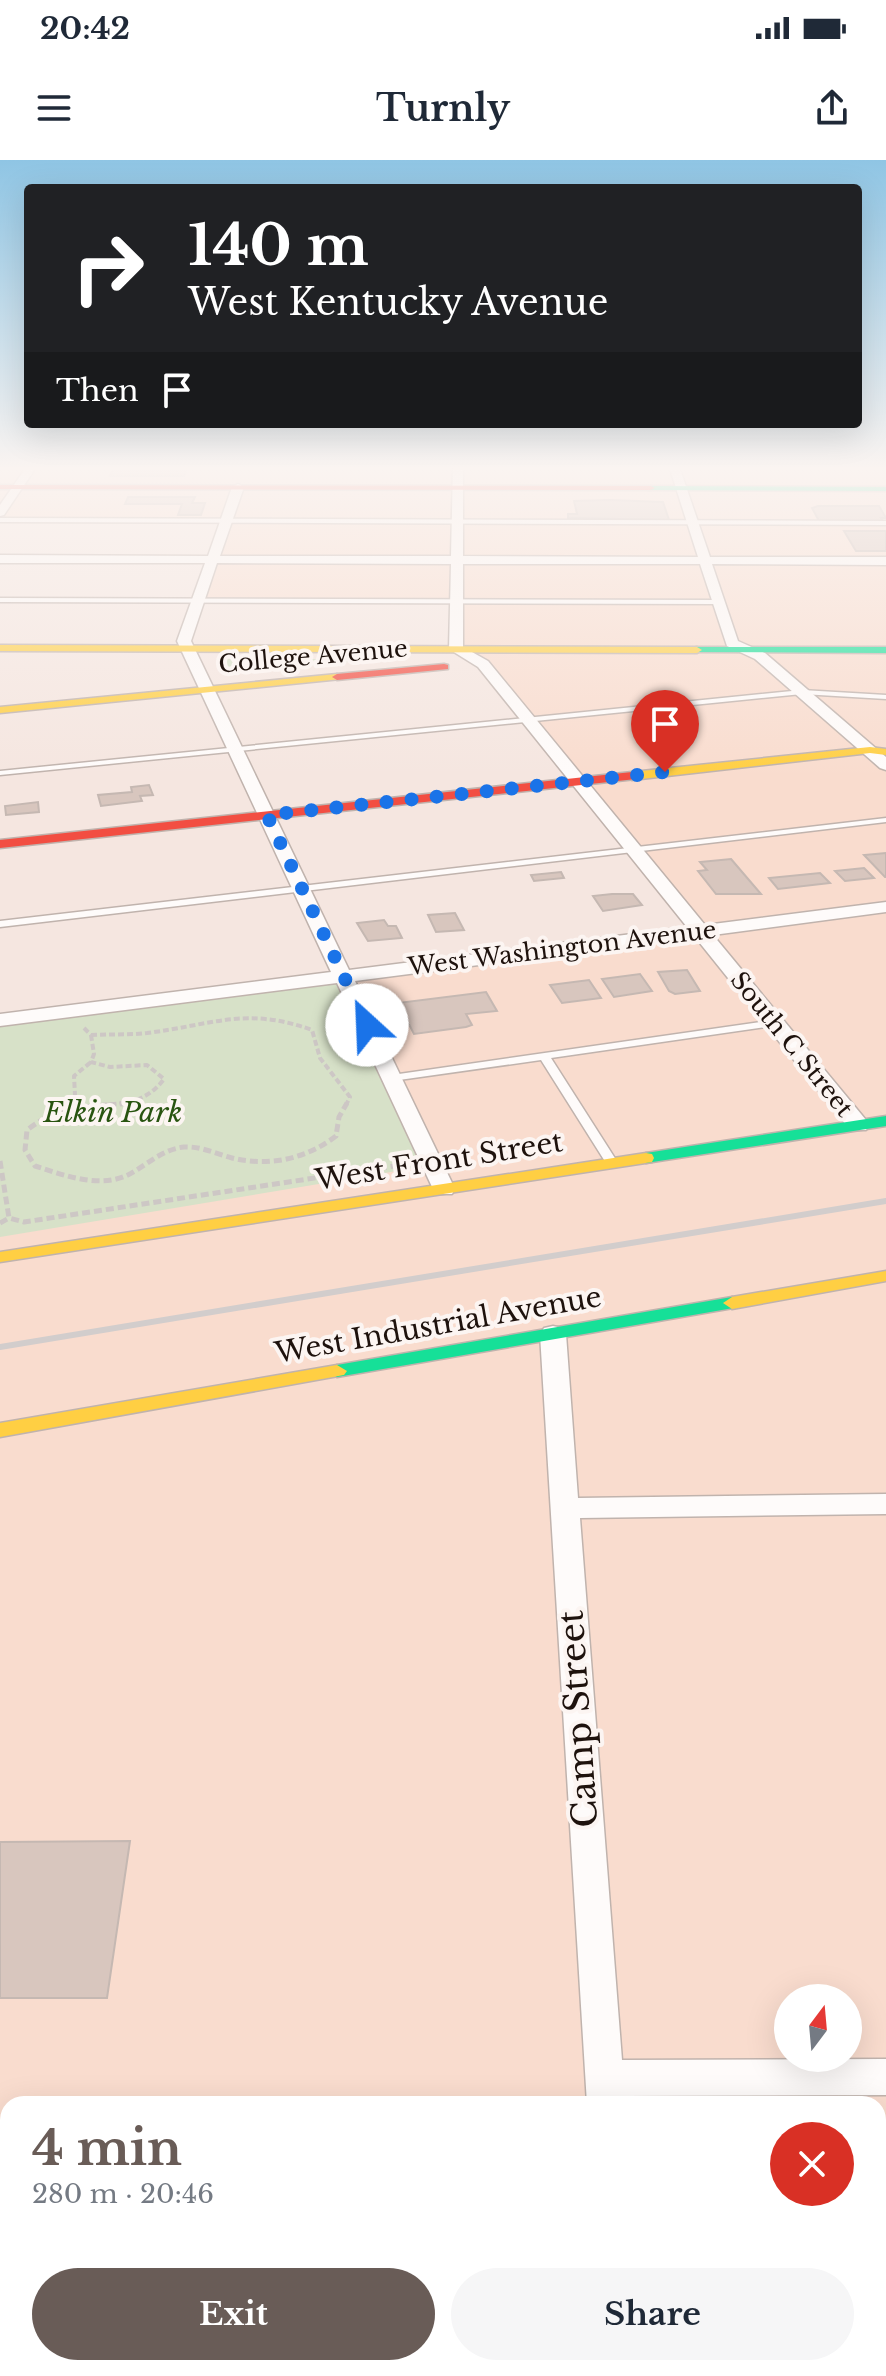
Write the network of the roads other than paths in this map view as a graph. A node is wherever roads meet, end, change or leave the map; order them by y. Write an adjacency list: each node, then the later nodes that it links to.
1 (209, 569): 5 (street)
2 (457, 569): 6 (street)
3 (708, 569): 7 (street)
4 (0, 600): 5 (lane)
5 (198, 600): 6 (lane); 9 (street)
6 (457, 601): 7 (lane); 10 (street)
7 (719, 602): 12 (street)
8 (0, 648): 9 (street)
9 (188, 648): 10 (street); 15 (street)
10 (456, 649): 11 (street); 14 (street, South C Street)
11 (631, 649): 12 (street); 14 (street, College Avenue)
12 (744, 650): 13 (street); 16 (street)
13 (886, 650)
14 (483, 664): 15 (street, College Avenue); 19 (street, South C Street)
15 (208, 690): 18 (street, College Avenue); 20 (street)
16 (802, 692): 17 (lane); 19 (lane); 21 (street)
17 (886, 697)
18 (0, 710)
19 (527, 719): 20 (lane); 24 (street, South C Street)
20 (235, 748): 23 (lane); 25 (street)
21 (878, 751): 22 (street); 24 (street)
22 (886, 765)
23 (0, 773)
24 (577, 781): 25 (street); 28 (street, South C Street)
25 (267, 815): 27 (street); 29 (street)
26 (886, 820): 28 (lane)
27 (0, 844)
28 (632, 848): 29 (lane); 32 (street, South C Street)
29 (302, 889): 31 (lane); 33 (street)
30 (886, 907): 32 (street, West Washington Avenue)
31 (0, 924)
32 (700, 930): 33 (street, West Washington Avenue); 35 (street, South C Street)
33 (344, 976): 34 (street, West Washington Avenue); 37 (street)
34 (0, 1020)
35 (775, 1023): 36 (lane); 39 (street, South C Street)
36 (544, 1056): 37 (lane); 40 (lane)
37 (392, 1078): 41 (street)
38 (886, 1121): 39 (street, West Front Street)
39 (858, 1125): 40 (street, West Front Street)
40 (612, 1163): 41 (street, West Front Street)
41 (444, 1189): 42 (street, West Front Street)
42 (0, 1257)
43 (886, 1276): 44 (street, West Industrial Avenue)
44 (553, 1334): 45 (street, West Industrial Avenue); 47 (street, Camp Street)
45 (0, 1430)
46 (886, 1504): 47 (street)
47 (563, 1508): 49 (street, Camp Street)
48 (886, 2077): 49 (street)
49 (604, 2091)

